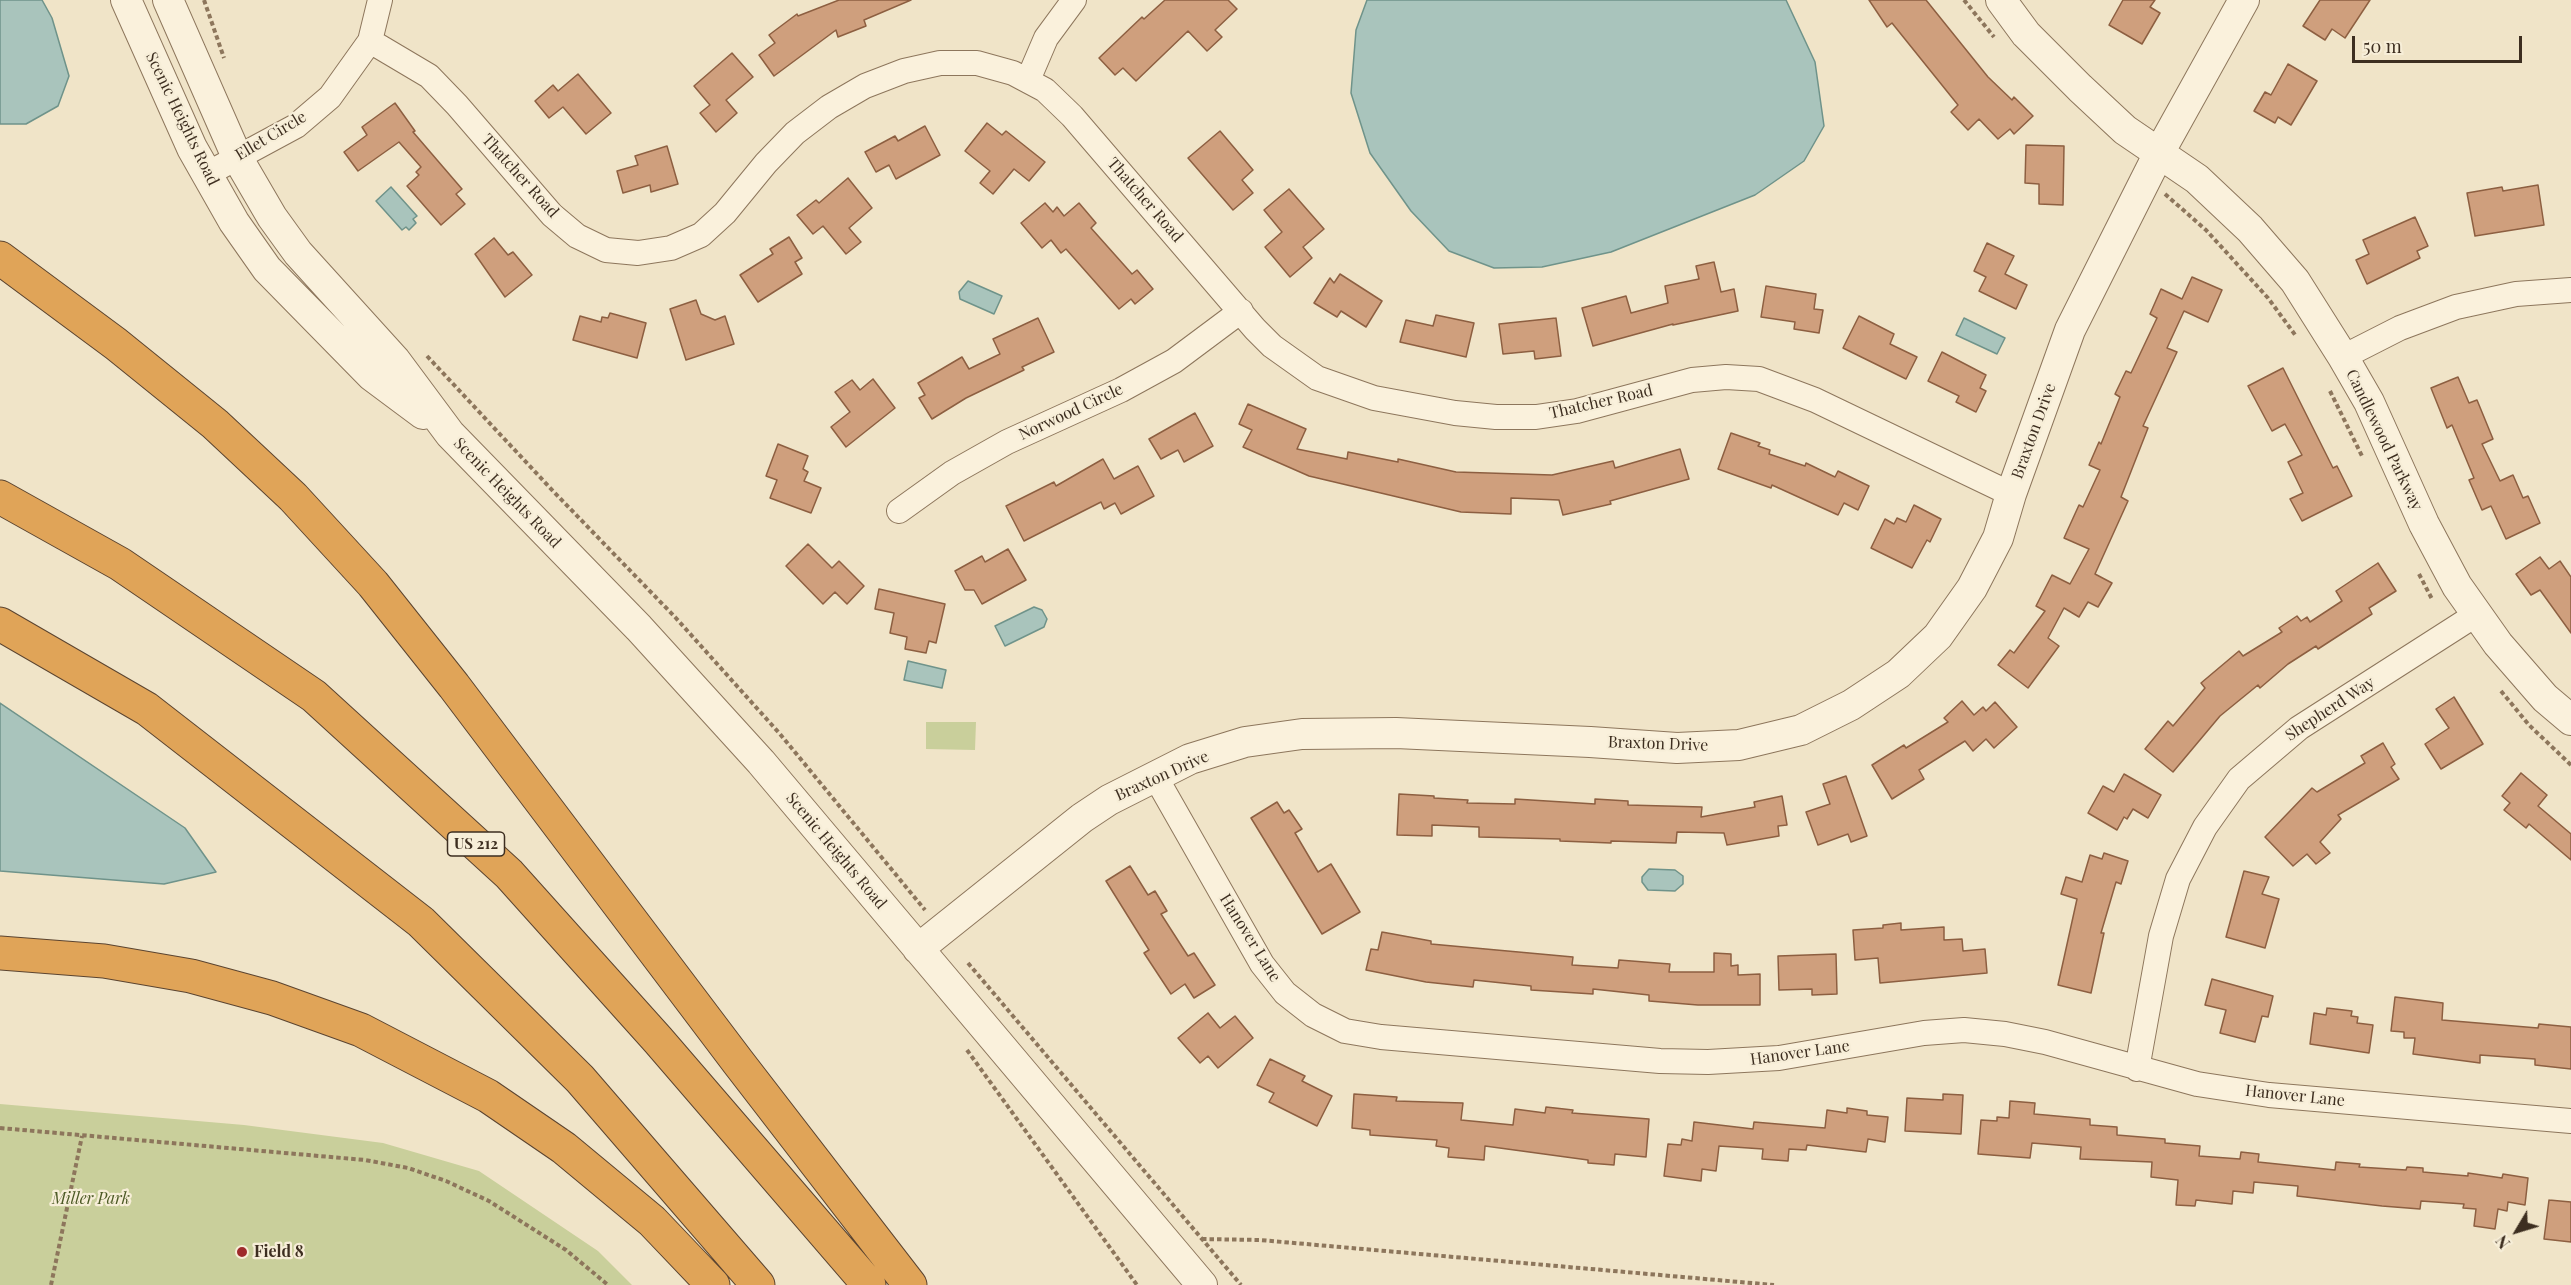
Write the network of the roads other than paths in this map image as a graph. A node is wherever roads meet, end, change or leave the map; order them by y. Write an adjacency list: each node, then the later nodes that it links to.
1 (126, 0): 11 (street, Scenic Heights Road)
2 (168, 0): 9 (street, Scenic Heights Road)
3 (380, 0): 7 (street, Ellet Circle)
4 (1074, 0): 8 (street)
5 (2001, 0): 10 (street, Candlewood Parkway)
6 (2244, 0): 10 (street, Braxton Drive)
7 (370, 41): 8 (street, Thatcher Road); 9 (street, Ellet Circle)
8 (1028, 80): 14 (street, Thatcher Road)
9 (237, 157): 11 (street, Ellet Circle); 16 (street, Scenic Heights Road)
10 (2153, 166): 15 (street, Candlewood Parkway); 17 (street, Braxton Drive)
11 (207, 174): 16 (street, Scenic Heights Road)
12 (0, 258): 31 (highway)
13 (2571, 290): 15 (street)
14 (1241, 311): 17 (street, Thatcher Road); 19 (street, Norwood Circle)
15 (2343, 357): 20 (street, Candlewood Parkway)
16 (450, 434): 24 (street, Scenic Heights Road)
17 (2011, 494): 23 (street, Braxton Drive)
18 (0, 497): 30 (highway, US 212)
19 (899, 511)
20 (2477, 614): 22 (street, Candlewood Parkway); 26 (street, Shepherd Way)
21 (0, 624): 29 (highway)
22 (2571, 720)
23 (1155, 776): 24 (street, Braxton Drive); 26 (street, Hanover Lane)
24 (918, 949): 32 (street, Scenic Heights Road)
25 (0, 953): 28 (highway)
26 (2137, 1069): 27 (street, Hanover Lane)
27 (2571, 1121)
28 (713, 1285)
29 (758, 1285)
30 (869, 1285)
31 (910, 1285)
32 (1202, 1285)

